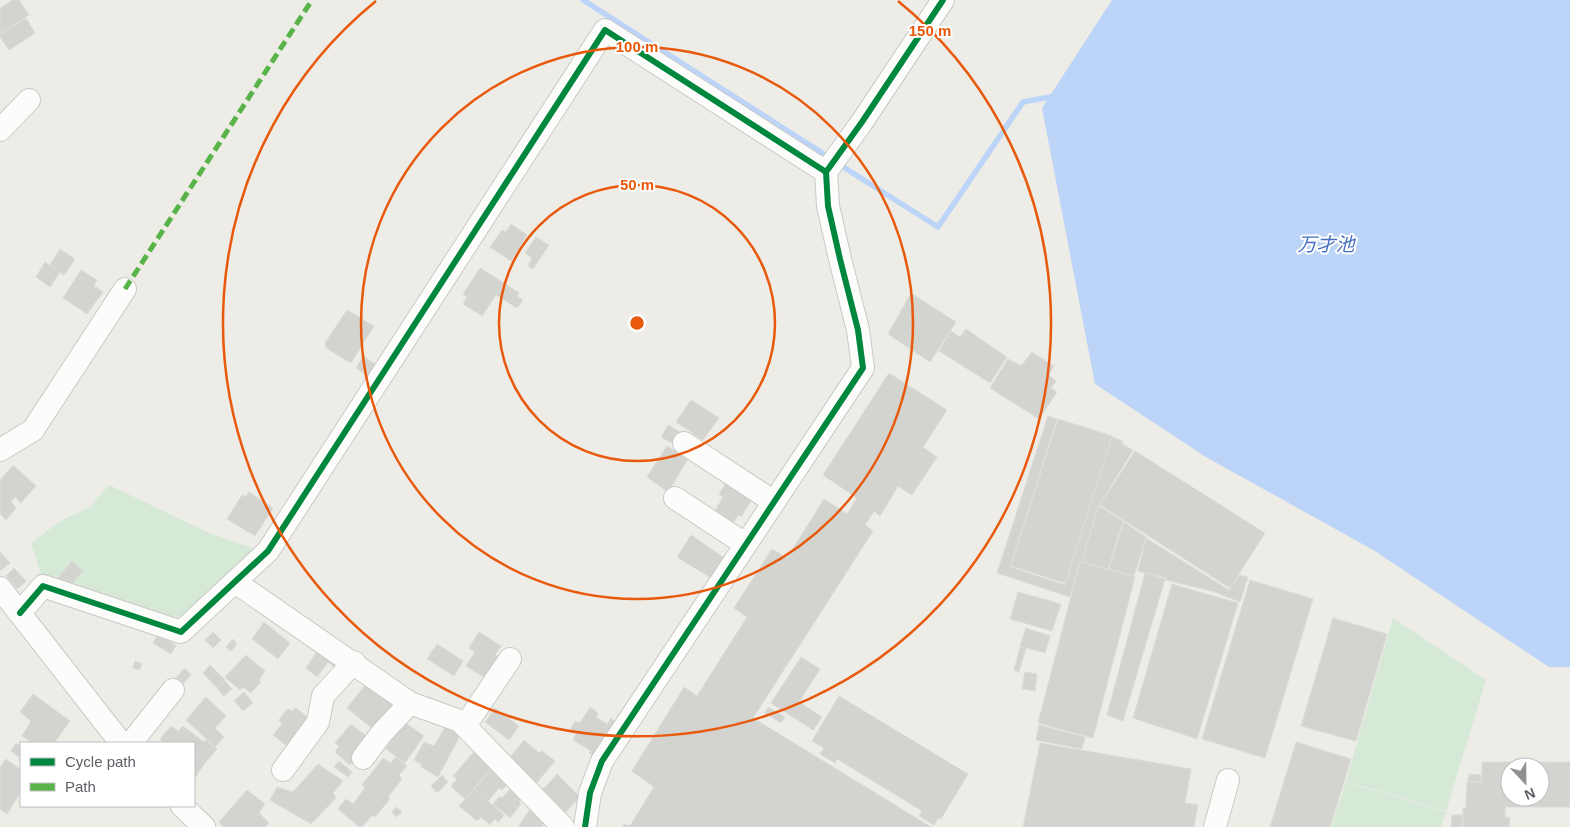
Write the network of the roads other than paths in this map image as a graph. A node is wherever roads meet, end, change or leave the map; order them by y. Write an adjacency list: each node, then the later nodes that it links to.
1 (943, 0): 4 (street)
2 (29, 100): 3 (street)
3 (0, 130)
4 (826, 172): 9 (street); 11 (street)
5 (125, 289): 7 (street)
6 (684, 443): 9 (street)
7 (0, 450)
8 (675, 498): 10 (street)
9 (774, 502): 10 (street)
10 (746, 544): 27 (street)
11 (235, 582): 13 (street); 15 (street)
12 (0, 588): 13 (street)
13 (20, 613): 19 (street)
14 (510, 658): 18 (street)
15 (354, 662): 17 (street); 22 (street)
16 (174, 690): 20 (street)
17 (410, 702): 18 (street); 21 (street)
18 (465, 726): 26 (street)
19 (120, 742)
20 (132, 742)
21 (363, 758)
22 (283, 770)
23 (1228, 780): 28 (street)
24 (183, 807): 25 (street)
25 (204, 827)
26 (563, 827)
27 (585, 827)
28 (1215, 827)

